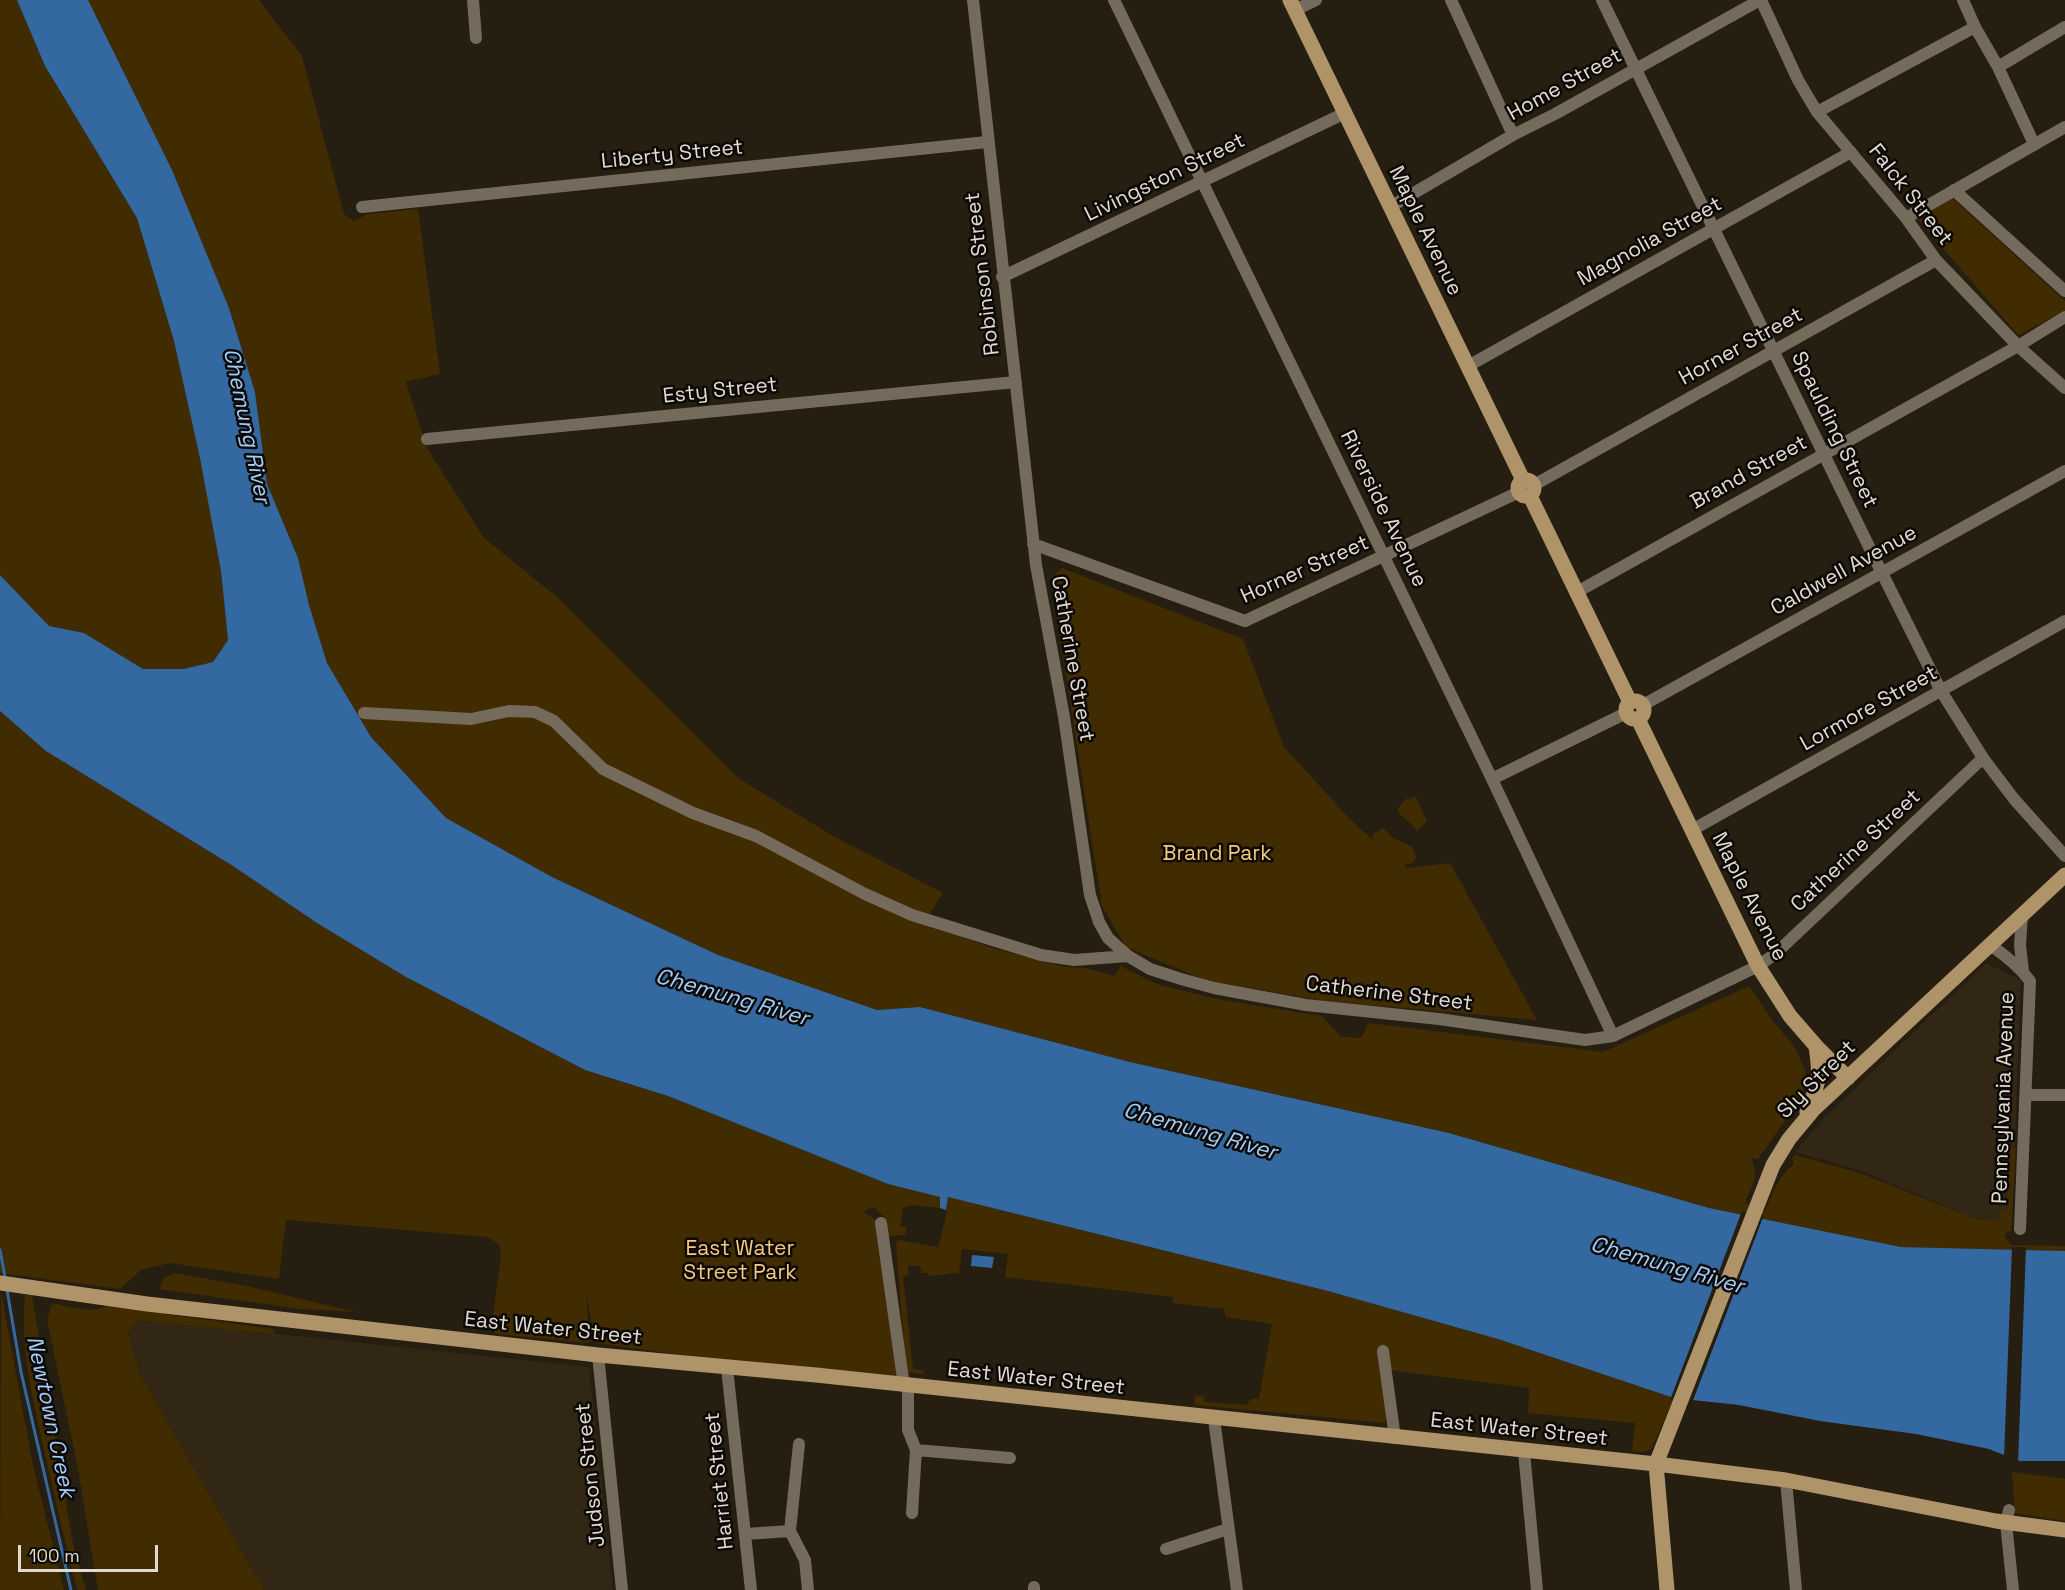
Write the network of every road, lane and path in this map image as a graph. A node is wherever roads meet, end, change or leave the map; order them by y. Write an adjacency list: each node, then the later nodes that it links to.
1 (472, 0): 12 (street)
2 (973, 0): 19 (street, Robinson Street)
3 (1114, 0): 22 (street, Riverside Avenue)
4 (1316, 0): 9 (street)
5 (1451, 0): 18 (street)
6 (1602, 0): 14 (street, Spaulding Street)
7 (1760, 0): 14 (street, Home Street); 15 (street, Falck Street)
8 (1963, 0): 10 (street)
9 (1292, 5): 16 (main road, Maple Avenue)
10 (1975, 27): 13 (street); 15 (street)
11 (2065, 27): 13 (street)
12 (476, 38)
13 (1998, 67): 20 (street)
14 (1637, 68): 18 (street, Home Street); 27 (street, Spaulding Street)
15 (1817, 112): 21 (street, Falck Street)
16 (1345, 113): 22 (street, Livingston Street); 25 (main road, Maple Avenue)
17 (2065, 127): 20 (street)
18 (1513, 135): 25 (street, Home Street)
19 (987, 142): 24 (street, Liberty Street); 29 (street, Robinson Street)
20 (2034, 144): 23 (street)
21 (1851, 152): 26 (street, Falck Street); 27 (street, Magnolia Street)
22 (1202, 181): 29 (street, Livingston Street); 42 (street, Riverside Avenue)
23 (1953, 190): 26 (street); 30 (street)
24 (362, 207)
25 (1390, 207): 34 (main road, Maple Avenue)
26 (1906, 218): 28 (street, Falck Street)
27 (1715, 228): 33 (street, Spaulding Street); 34 (street, Magnolia Street)
28 (1935, 260): 32 (street, Falck Street); 33 (street, Horner Street)
29 (1002, 277): 35 (street, Robinson Street)
30 (2065, 291)
31 (2065, 317): 32 (street, Brand Street)
32 (2018, 346): 36 (street, Falck Street); 38 (street, Brand Street)
33 (1774, 350): 38 (street, Spaulding Street); 40 (street, Horner Street)
34 (1468, 366): 40 (main road, Maple Avenue)
35 (1016, 382): 37 (street, Esty Street); 41 (street, Robinson Street)
36 (2065, 388)
37 (427, 439)
38 (1824, 454): 43 (street, Spaulding Street); 44 (street, Brand Street)
39 (2065, 471): 43 (street, Caldwell Avenue)
40 (1526, 488): 42 (street, Horner Street); 44 (main road, Maple Avenue)
41 (1033, 544): 42 (street, Horner Street); 56 (street, Catherine Street)
42 (1384, 557): 50 (street, Riverside Avenue)
43 (1882, 573): 46 (street, Spaulding Street); 47 (street, Caldwell Avenue)
44 (1577, 592): 47 (main road, Maple Avenue)
45 (2065, 621): 46 (street, Lormore Street)
46 (1941, 691): 49 (street, Spaulding Street); 51 (street, Lormore Street)
47 (1634, 710): 50 (street, Caldwell Avenue); 51 (main road, Maple Avenue)
48 (364, 713): 56 (street)
49 (1983, 758): 52 (street, Spaulding Street); 57 (street, Catherine Street)
50 (1492, 779): 59 (street, Riverside Avenue)
51 (1692, 830): 57 (main road, Maple Avenue)
52 (2065, 856)
53 (2065, 875): 54 (main road)
54 (2022, 915): 55 (main road); 58 (street, Pennsylvania Avenue)
55 (1990, 945): 58 (street, Pennsylvania Avenue); 61 (main road, Sly Street)
56 (1128, 956): 59 (street, Catherine Street)
57 (1758, 966): 59 (street, Catherine Street); 60 (main road, Maple Avenue)
58 (2023, 971): 62 (street, Pennsylvania Avenue)
59 (1613, 1036)
60 (1816, 1046): 61 (main road, Maple Avenue); 64 (main road)
61 (1848, 1078): 64 (main road, Sly Street)
62 (2027, 1095): 63 (street); 66 (street, Pennsylvania Avenue)
63 (2065, 1095)
64 (1803, 1121): 78 (main road, Sly Street)
65 (881, 1223): 71 (street)
66 (2020, 1229)
67 (0, 1283): 69 (main road, East Water Street)
68 (1383, 1351): 73 (street)
69 (598, 1355): 70 (main road, East Water Street); 87 (street, Judson Street)
70 (727, 1368): 71 (main road, East Water Street); 85 (street, Harriet Street)
71 (906, 1386): 72 (main road, East Water Street); 75 (street)
72 (1214, 1419): 73 (main road, East Water Street); 82 (street)
73 (1395, 1438): 76 (main road, East Water Street)
74 (799, 1444): 84 (street)
75 (916, 1450): 77 (street); 80 (street)
76 (1524, 1452): 78 (main road, East Water Street); 91 (street)
77 (1010, 1458)
78 (1656, 1464): 79 (main road, East Water Street); 92 (main road)
79 (1786, 1480): 81 (main road, East Water Street); 93 (street)
80 (912, 1513)
81 (2008, 1517): 83 (main road, East Water Street); 94 (street)
82 (1228, 1529): 86 (street); 90 (street)
83 (2065, 1530)
84 (790, 1531): 85 (street); 89 (street)
85 (746, 1534): 88 (street, Harriet Street)
86 (1166, 1549)
87 (622, 1590)
88 (751, 1590)
89 (808, 1590)
90 (1238, 1590)
91 (1537, 1590)
92 (1668, 1590)
93 (1796, 1590)
94 (2013, 1590)

